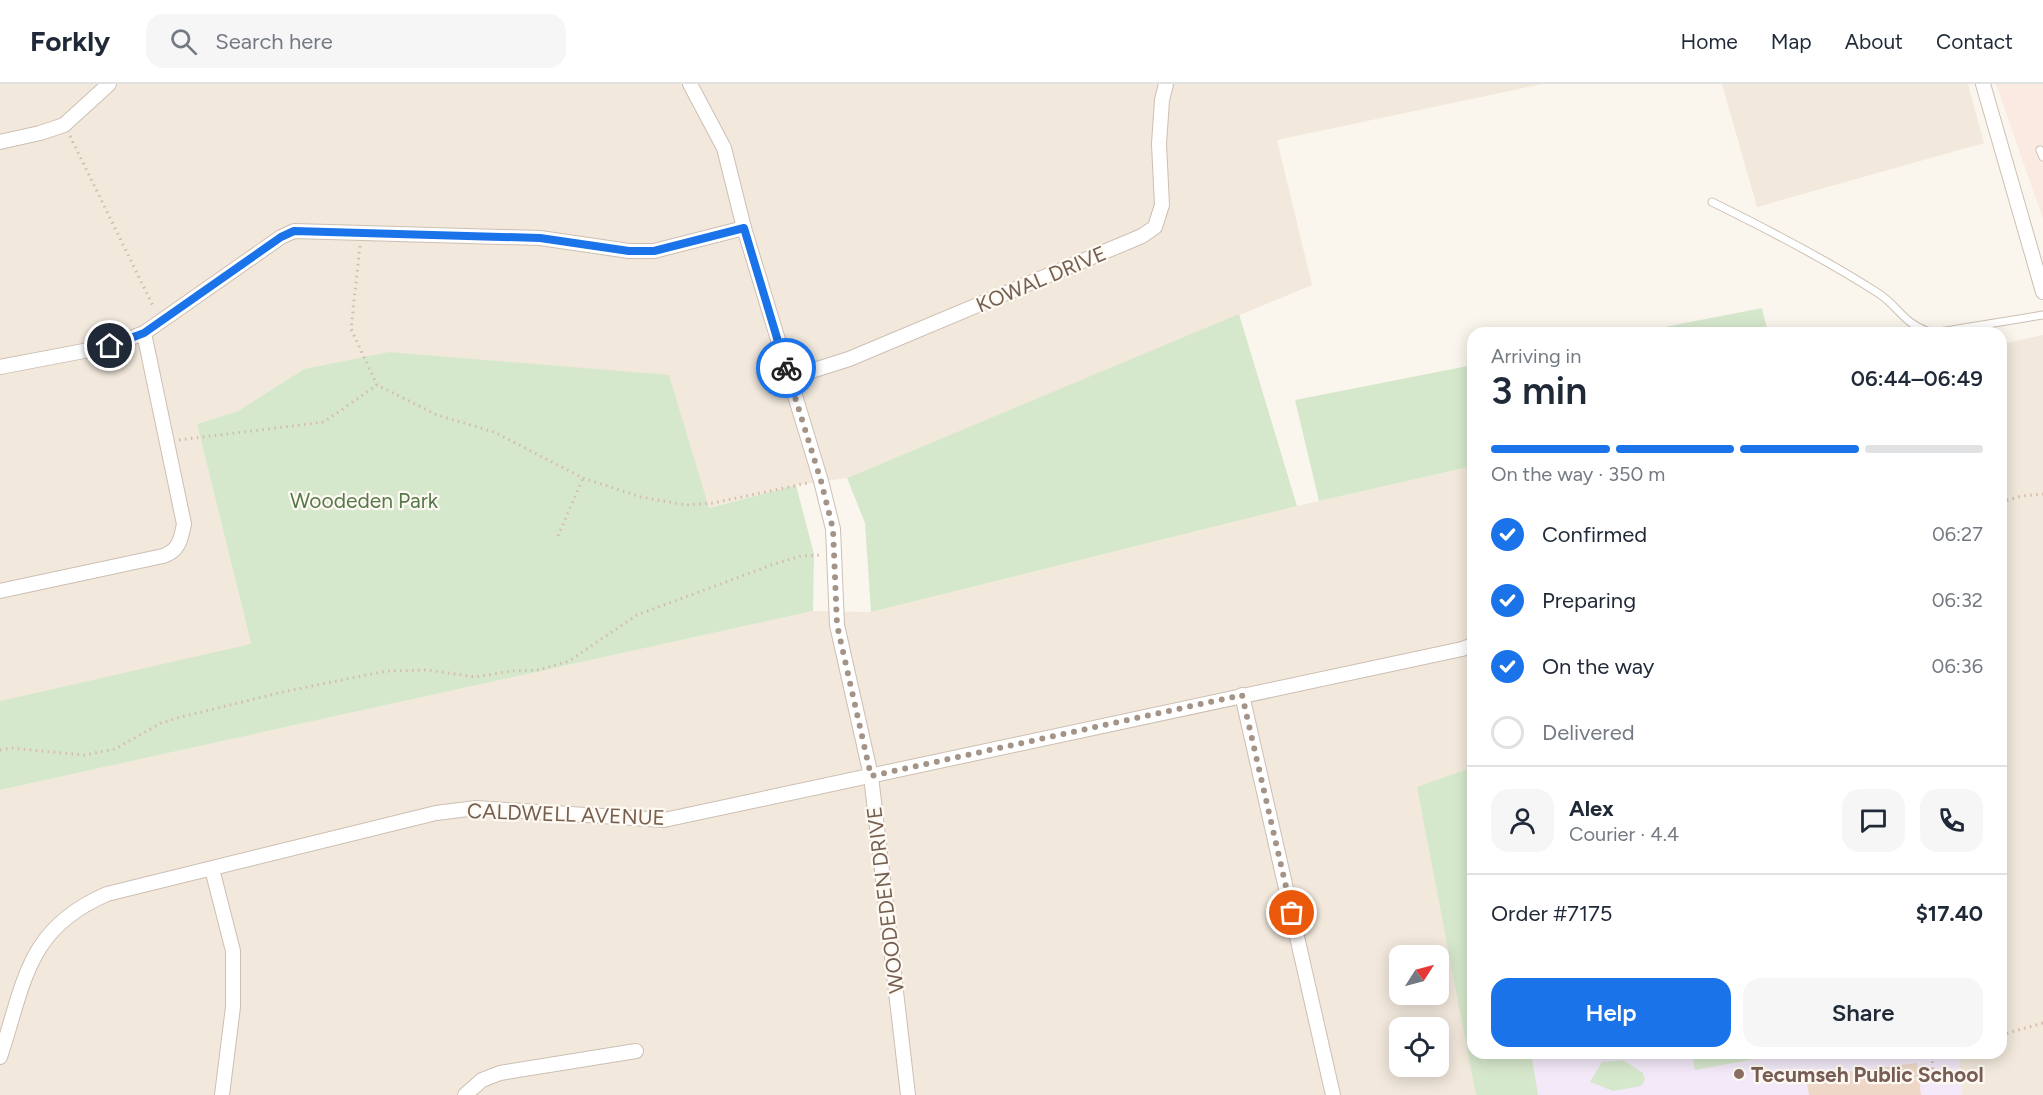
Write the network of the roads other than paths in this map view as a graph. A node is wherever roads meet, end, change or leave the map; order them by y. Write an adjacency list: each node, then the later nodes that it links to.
1 (109, 84): 5 (street)
2 (690, 84): 7 (street, WOODEDEN DRIVE)
3 (1166, 84): 14 (street, KOWAL DRIVE)
4 (1983, 84): 8 (street)
5 (0, 142)
6 (1712, 202): 10 (lane)
7 (744, 228): 12 (street); 14 (street, WOODEDEN DRIVE)
8 (2043, 292)
9 (2043, 315): 11 (lane)
10 (1917, 327)
11 (1970, 327)
12 (144, 333): 13 (street); 15 (street)
13 (0, 367)
14 (789, 378): 18 (street, WOODEDEN DRIVE)
15 (0, 591)
16 (1467, 648): 17 (street, CALDWELL AVENUE)
17 (1242, 695): 18 (street, CALDWELL AVENUE); 26 (street)
18 (871, 776): 19 (street, CALDWELL AVENUE); 25 (street, WOODEDEN DRIVE)
19 (212, 868): 20 (street, CALDWELL AVENUE); 23 (street)
20 (7, 1014): 22 (street, CALDWELL AVENUE)
21 (636, 1051): 24 (street)
22 (0, 1057)
23 (222, 1095)
24 (465, 1095)
25 (908, 1095)
26 (1334, 1095)

